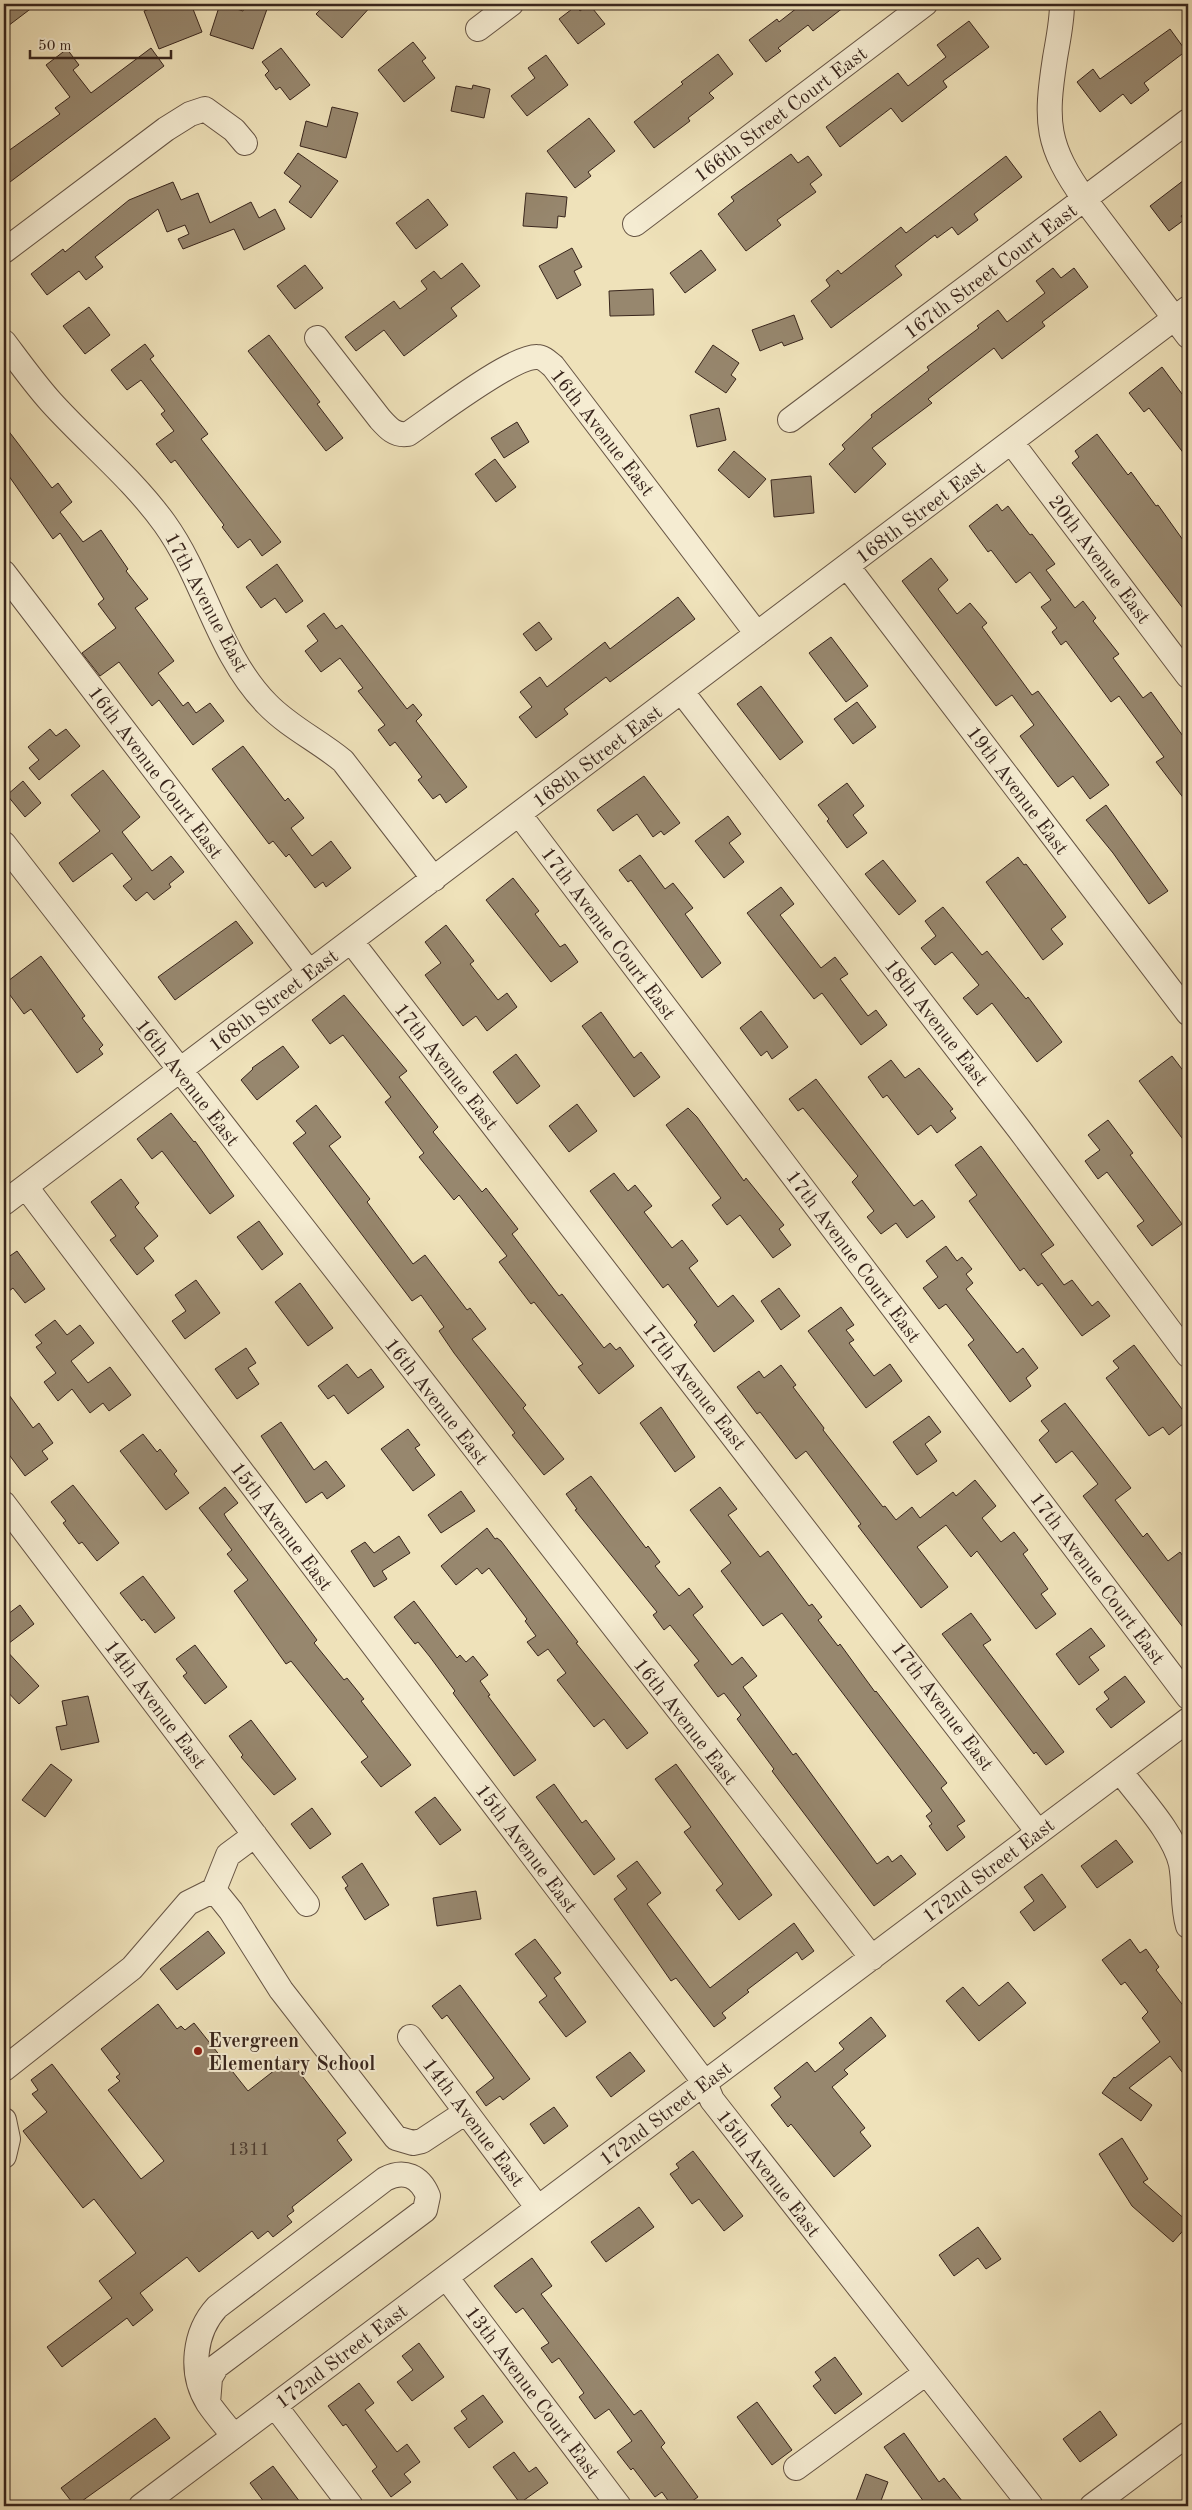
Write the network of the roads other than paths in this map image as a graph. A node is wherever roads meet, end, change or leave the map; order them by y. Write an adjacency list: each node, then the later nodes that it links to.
1 (511, 4): 4 (street)
2 (926, 4): 8 (street, 166th Street Court East)
3 (1062, 4): 7 (street)
4 (478, 29)
5 (1188, 121): 7 (street, 167th Street Court East)
6 (245, 143): 9 (street)
7 (1085, 200): 10 (street); 13 (street, 167th Street Court East)
8 (635, 224)
9 (4, 251)
10 (1184, 321): 14 (street, 168th Street East)
11 (317, 338): 17 (street, 16th Avenue East)
12 (4, 342): 22 (street, 17th Avenue East)
13 (790, 420)
14 (1012, 443): 15 (street, 168th Street East); 18 (street, 20th Avenue East)
15 (847, 566): 17 (street, 168th Street East); 25 (street, 19th Avenue East)
16 (4, 573): 24 (street, 16th Avenue Court East)
17 (758, 634): 19 (street, 168th Street East)
18 (1188, 676)
19 (682, 692): 20 (street, 168th Street East); 29 (street, 18th Avenue East)
20 (520, 814): 22 (street, 168th Street East); 31 (street, 17th Avenue Court East)
21 (4, 844): 26 (street, 16th Avenue East)
22 (434, 879): 23 (street, 168th Street East)
23 (351, 941): 24 (street, 168th Street East); 34 (street, 17th Avenue East)
24 (309, 972): 26 (street, 168th Street East)
25 (1188, 1013)
26 (180, 1072): 27 (street, 168th Street East); 39 (street, 16th Avenue East)
27 (26, 1187): 28 (street, 168th Street East); 42 (street, 15th Avenue East)
28 (4, 1203)
29 (1188, 1355)
30 (4, 1504): 35 (street, 14th Avenue East)
31 (1188, 1697)
32 (1188, 1720): 33 (street, 172nd Street East)
33 (1120, 1771): 34 (street, 172nd Street East); 38 (street)
34 (1038, 1832): 39 (street, 172nd Street East)
35 (255, 1835): 36 (street); 37 (street, 14th Avenue East)
36 (214, 1890): 41 (street); 43 (street)
37 (307, 1904)
38 (1188, 1926)
39 (872, 1958): 42 (street, 172nd Street East)
40 (410, 2037): 43 (street, 14th Avenue East)
41 (4, 2069)
42 (705, 2083): 46 (street, 172nd Street East); 48 (street, 15th Avenue East)
43 (466, 2112): 46 (street, 14th Avenue East)
44 (4, 2120): 45 (street)
45 (4, 2156)
46 (538, 2208): 47 (street, 172nd Street East)
47 (446, 2278): 50 (street, 172nd Street East); 56 (street, 13th Avenue Court East)
48 (926, 2373): 53 (street); 57 (street, 15th Avenue East)
49 (208, 2403): 49 (street); 52 (street)
50 (276, 2406): 52 (street, 172nd Street East); 55 (street)
51 (1188, 2434): 58 (street)
52 (234, 2436): 54 (street, 172nd Street East)
53 (796, 2468)
54 (142, 2506)
55 (352, 2506)
56 (619, 2506)
57 (1031, 2506)
58 (1092, 2506)

